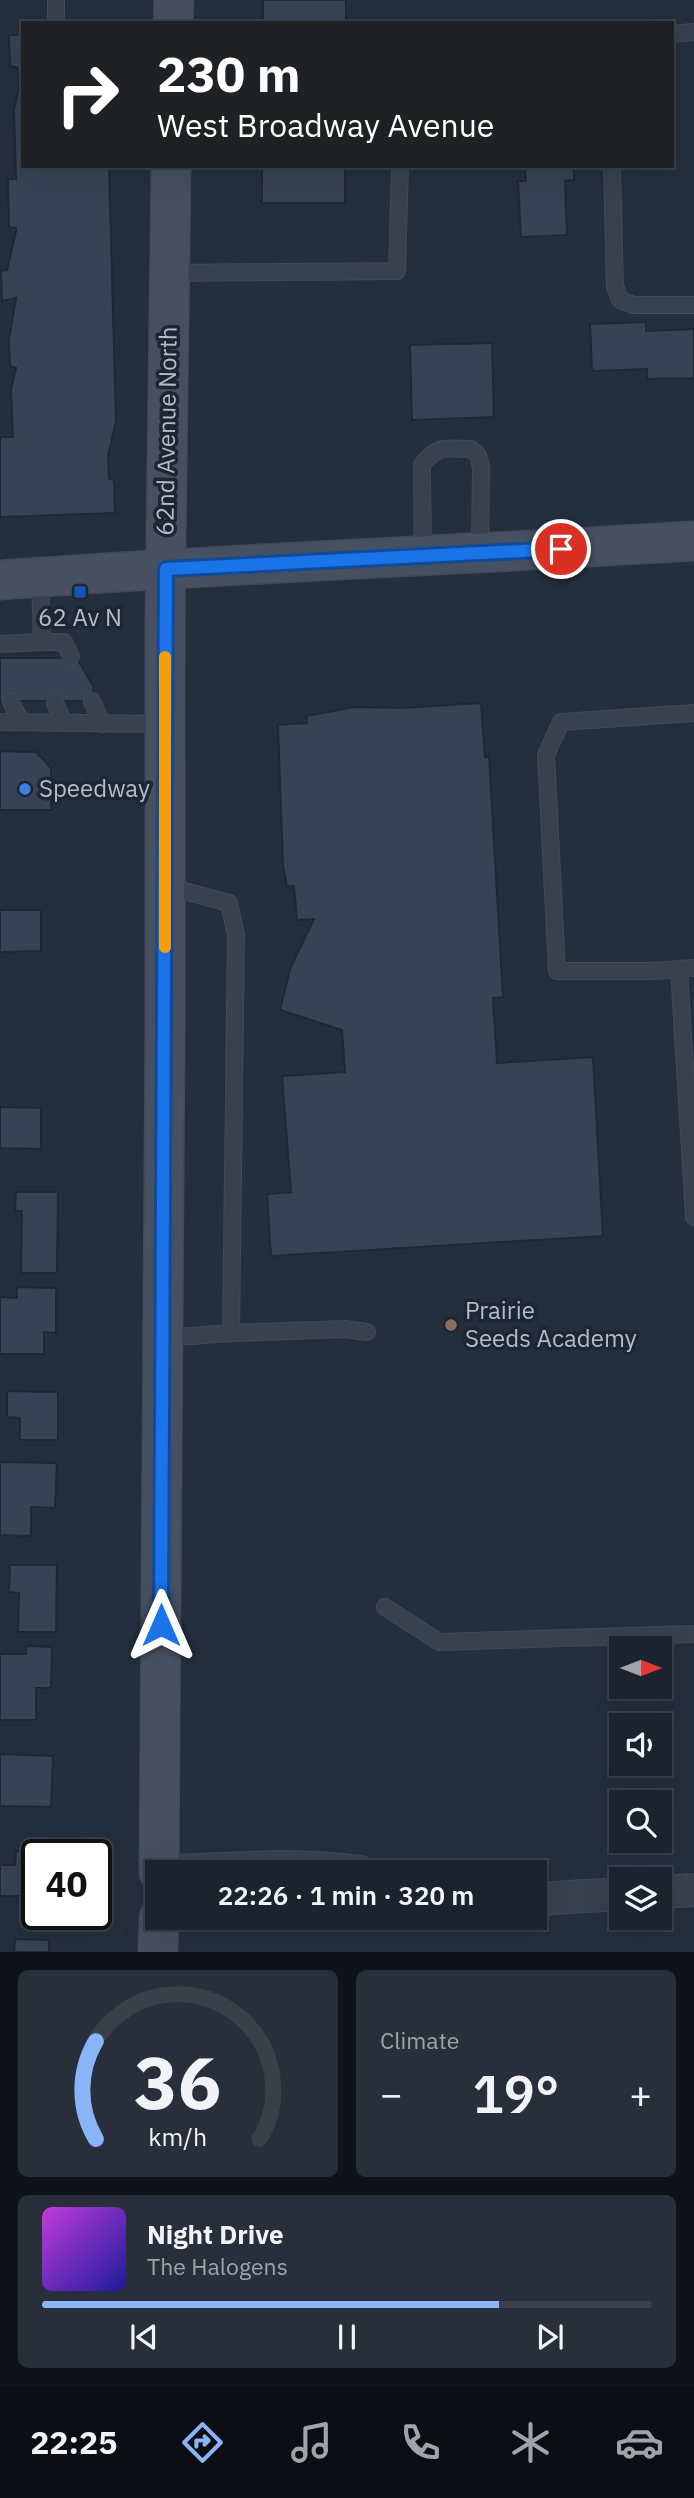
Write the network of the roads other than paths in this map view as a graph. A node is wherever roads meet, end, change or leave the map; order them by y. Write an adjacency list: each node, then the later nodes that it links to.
1 (56, 0): 3 (lane)
2 (174, 0): 4 (street)
3 (56, 21)
4 (173, 21)
5 (694, 32): 6 (lane)
6 (674, 34)
7 (171, 168): 10 (street, 62nd Avenue North)
8 (400, 168): 10 (lane)
9 (611, 168): 11 (lane)
10 (169, 273): 15 (street, 62nd Avenue North)
11 (694, 305)
12 (694, 541): 13 (street)
13 (480, 554): 14 (street); 14 (lane)
14 (423, 556): 15 (street)
15 (166, 569): 16 (street); 29 (street, 62nd Avenue North)
16 (40, 577): 17 (street); 19 (lane)
17 (0, 580)
18 (0, 644): 19 (lane)
19 (34, 648): 20 (lane)
20 (71, 657)
21 (92, 701): 28 (lane)
22 (11, 702): 26 (lane)
23 (55, 703): 27 (lane)
24 (694, 713): 31 (lane)
25 (0, 722): 26 (lane)
26 (21, 722): 27 (lane)
27 (64, 723): 28 (lane)
28 (102, 723): 29 (lane)
29 (166, 724): 30 (street, 62nd Avenue North)
30 (166, 886): 34 (lane); 35 (street, 62nd Avenue North)
31 (686, 968): 32 (lane)
32 (694, 1217)
33 (367, 1332): 34 (lane)
34 (231, 1333): 35 (lane)
35 (163, 1338): 38 (street, 62nd Avenue North)
36 (385, 1607): 37 (lane)
37 (694, 1633)
38 (159, 1860)
39 (694, 1891): 40 (street)
40 (672, 1892)
41 (609, 1895): 42 (street)
42 (547, 1898)
43 (159, 1930): 44 (street)
44 (158, 1952)

